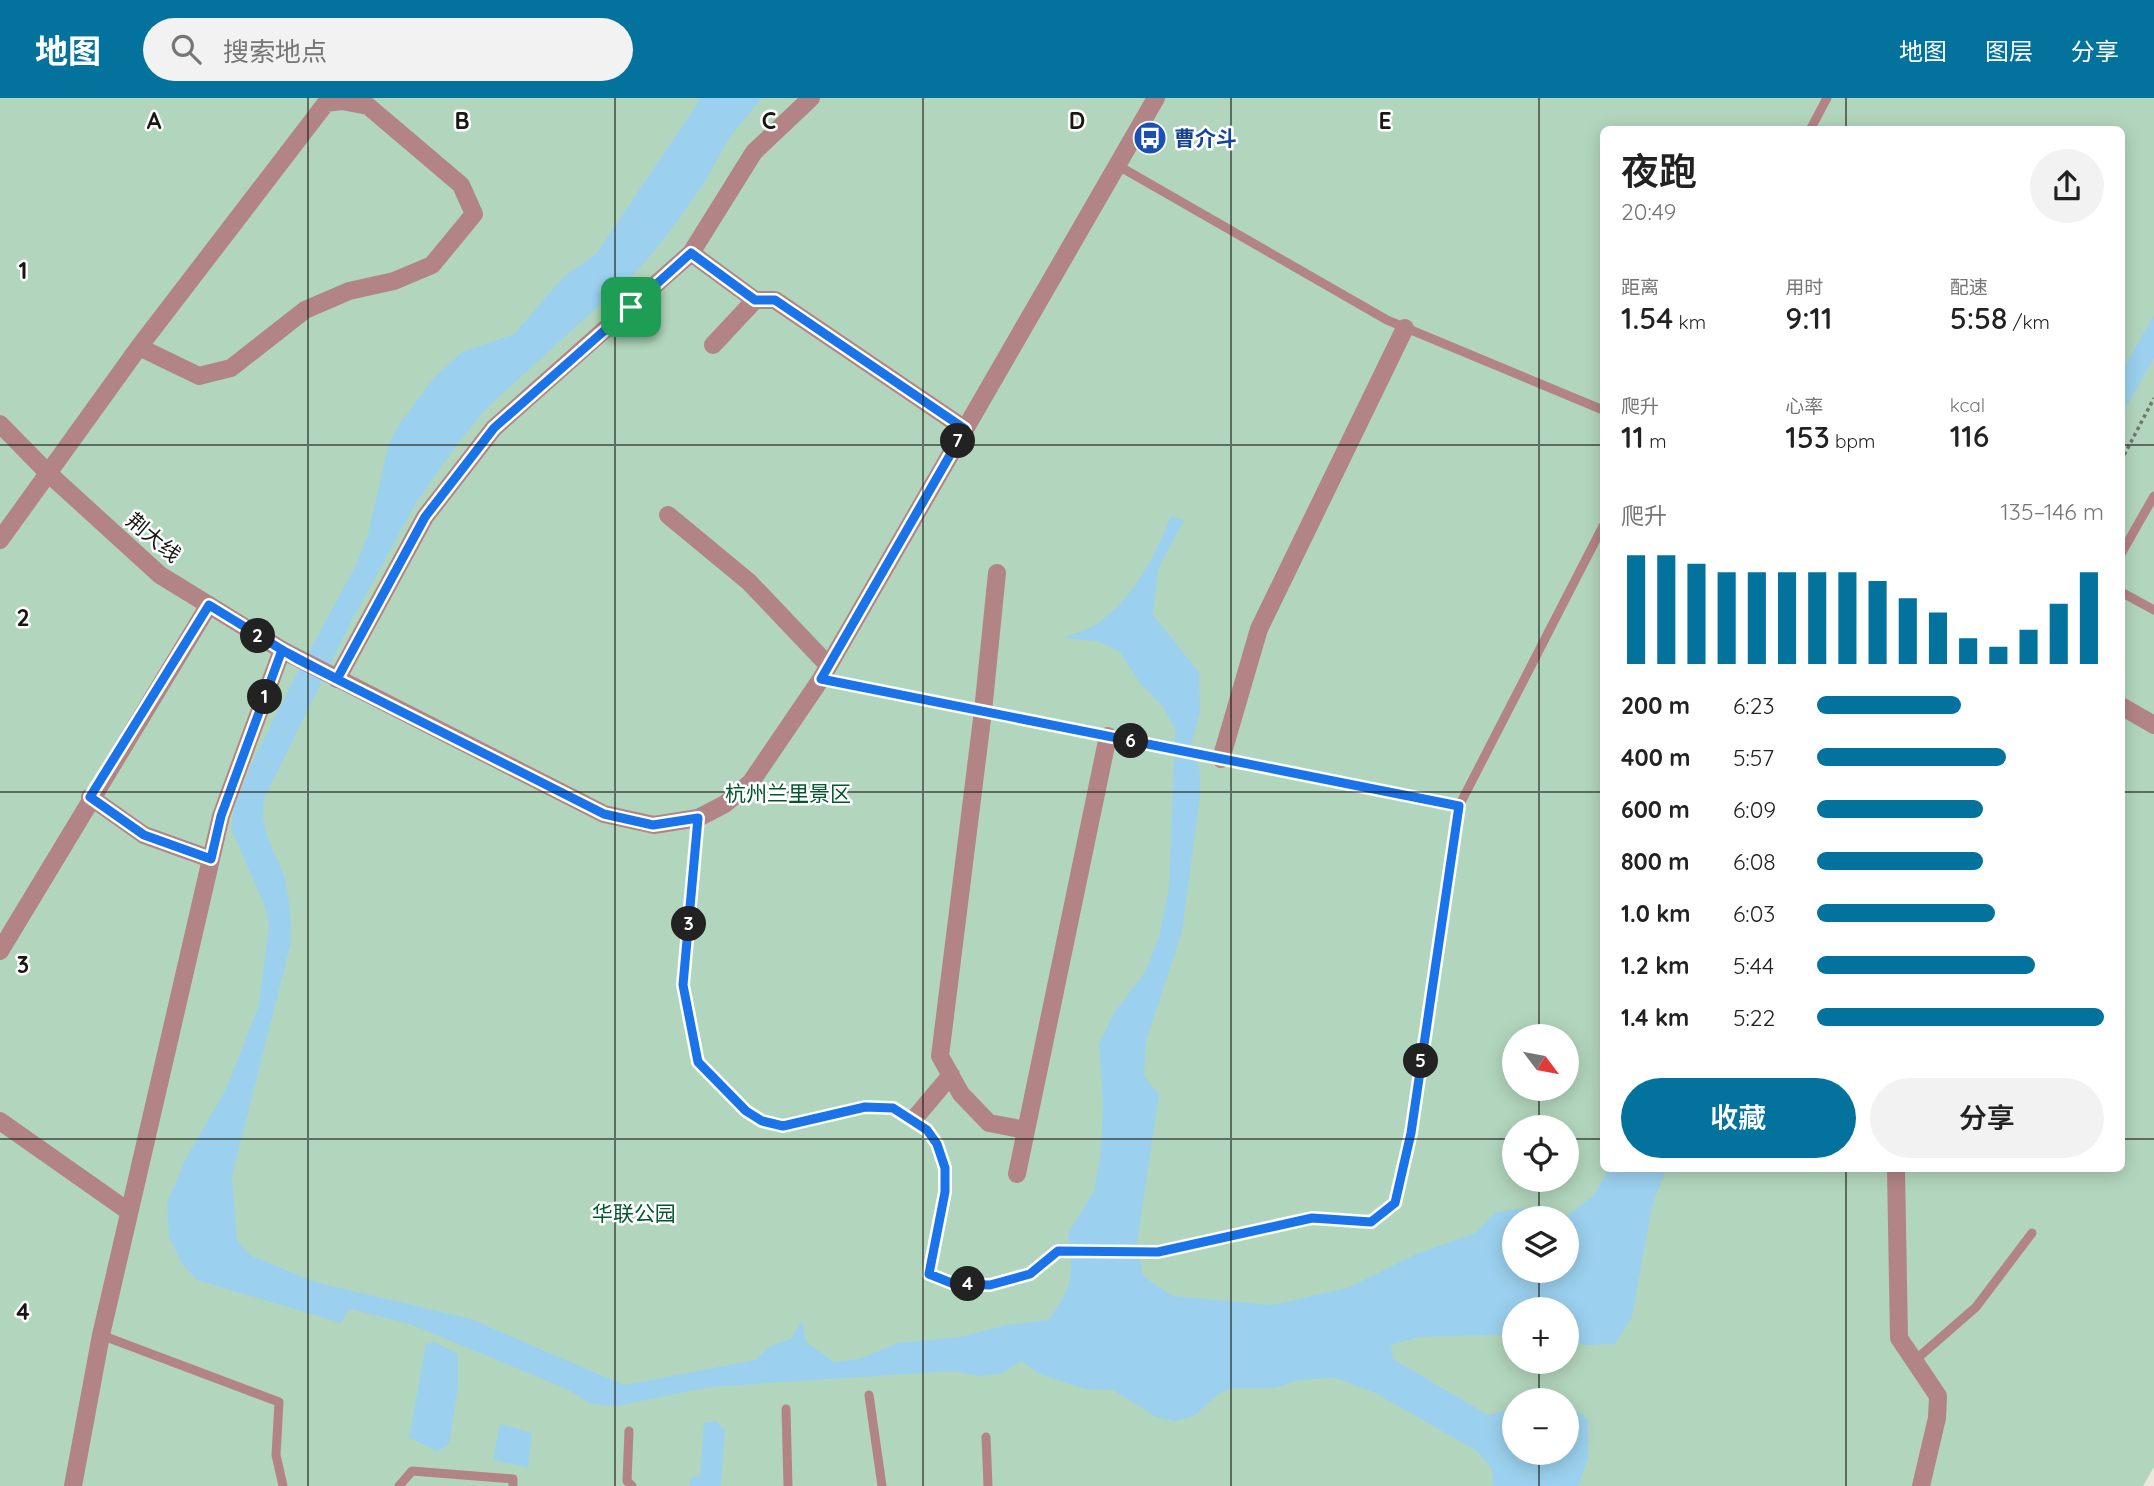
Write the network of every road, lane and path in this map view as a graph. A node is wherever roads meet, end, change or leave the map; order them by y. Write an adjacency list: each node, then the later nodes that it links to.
1 (811, 98): 6 (street)
2 (1156, 98): 5 (street)
3 (1827, 98): 4 (lane)
4 (1812, 126)
5 (1117, 165): 8 (lane); 14 (street)
6 (691, 253): 7 (street); 28 (street)
7 (755, 300): 9 (street); 14 (street)
8 (1405, 328): 12 (lane); 33 (street)
9 (713, 345)
10 (139, 346): 10 (street); 16 (street)
11 (2154, 398): 15 (path)
12 (1600, 409)
13 (0, 424): 16 (street, 荆大线)
14 (965, 429): 27 (street)
15 (2125, 453)
16 (48, 473): 20 (street); 24 (street, 荆大线)
17 (2154, 496): 21 (lane)
18 (668, 515): 27 (street)
19 (1600, 532): 35 (lane)
20 (0, 540)
21 (2125, 547)
22 (997, 573): 30 (street)
23 (2125, 594): 25 (lane)
24 (209, 605): 26 (street, 荆大线); 34 (street)
25 (2154, 610)
26 (290, 655): 28 (street, 荆大线); 37 (street)
27 (825, 672): 30 (lane); 36 (street)
28 (337, 679): 36 (street, 荆大线)
29 (2125, 708): 31 (street)
30 (983, 712): 32 (lane); 39 (street)
31 (2154, 725)
32 (1108, 736): 33 (lane); 42 (street)
33 (1221, 759): 35 (lane)
34 (90, 797): 37 (street); 38 (street)
35 (1459, 806): 40 (lane)
36 (698, 818): 40 (lane)
37 (211, 859): 45 (street)
38 (0, 951)
39 (951, 1075): 40 (street); 42 (street)
40 (914, 1119)
41 (0, 1121): 45 (street)
42 (1026, 1130): 44 (street)
43 (1896, 1172): 48 (street)
44 (1017, 1174)
45 (128, 1211): 47 (street)
46 (2032, 1233): 48 (lane)
47 (101, 1335): 53 (street); 54 (lane)
48 (1913, 1362): 61 (street)
49 (869, 1395): 59 (lane)
50 (786, 1409): 58 (lane)
51 (629, 1431): 57 (lane)
52 (986, 1437): 60 (lane)
53 (73, 1486)
54 (283, 1486)
55 (399, 1486): 56 (lane)
56 (513, 1486)
57 (632, 1486)
58 (788, 1486)
59 (882, 1486)
60 (988, 1486)
61 (1921, 1486)

